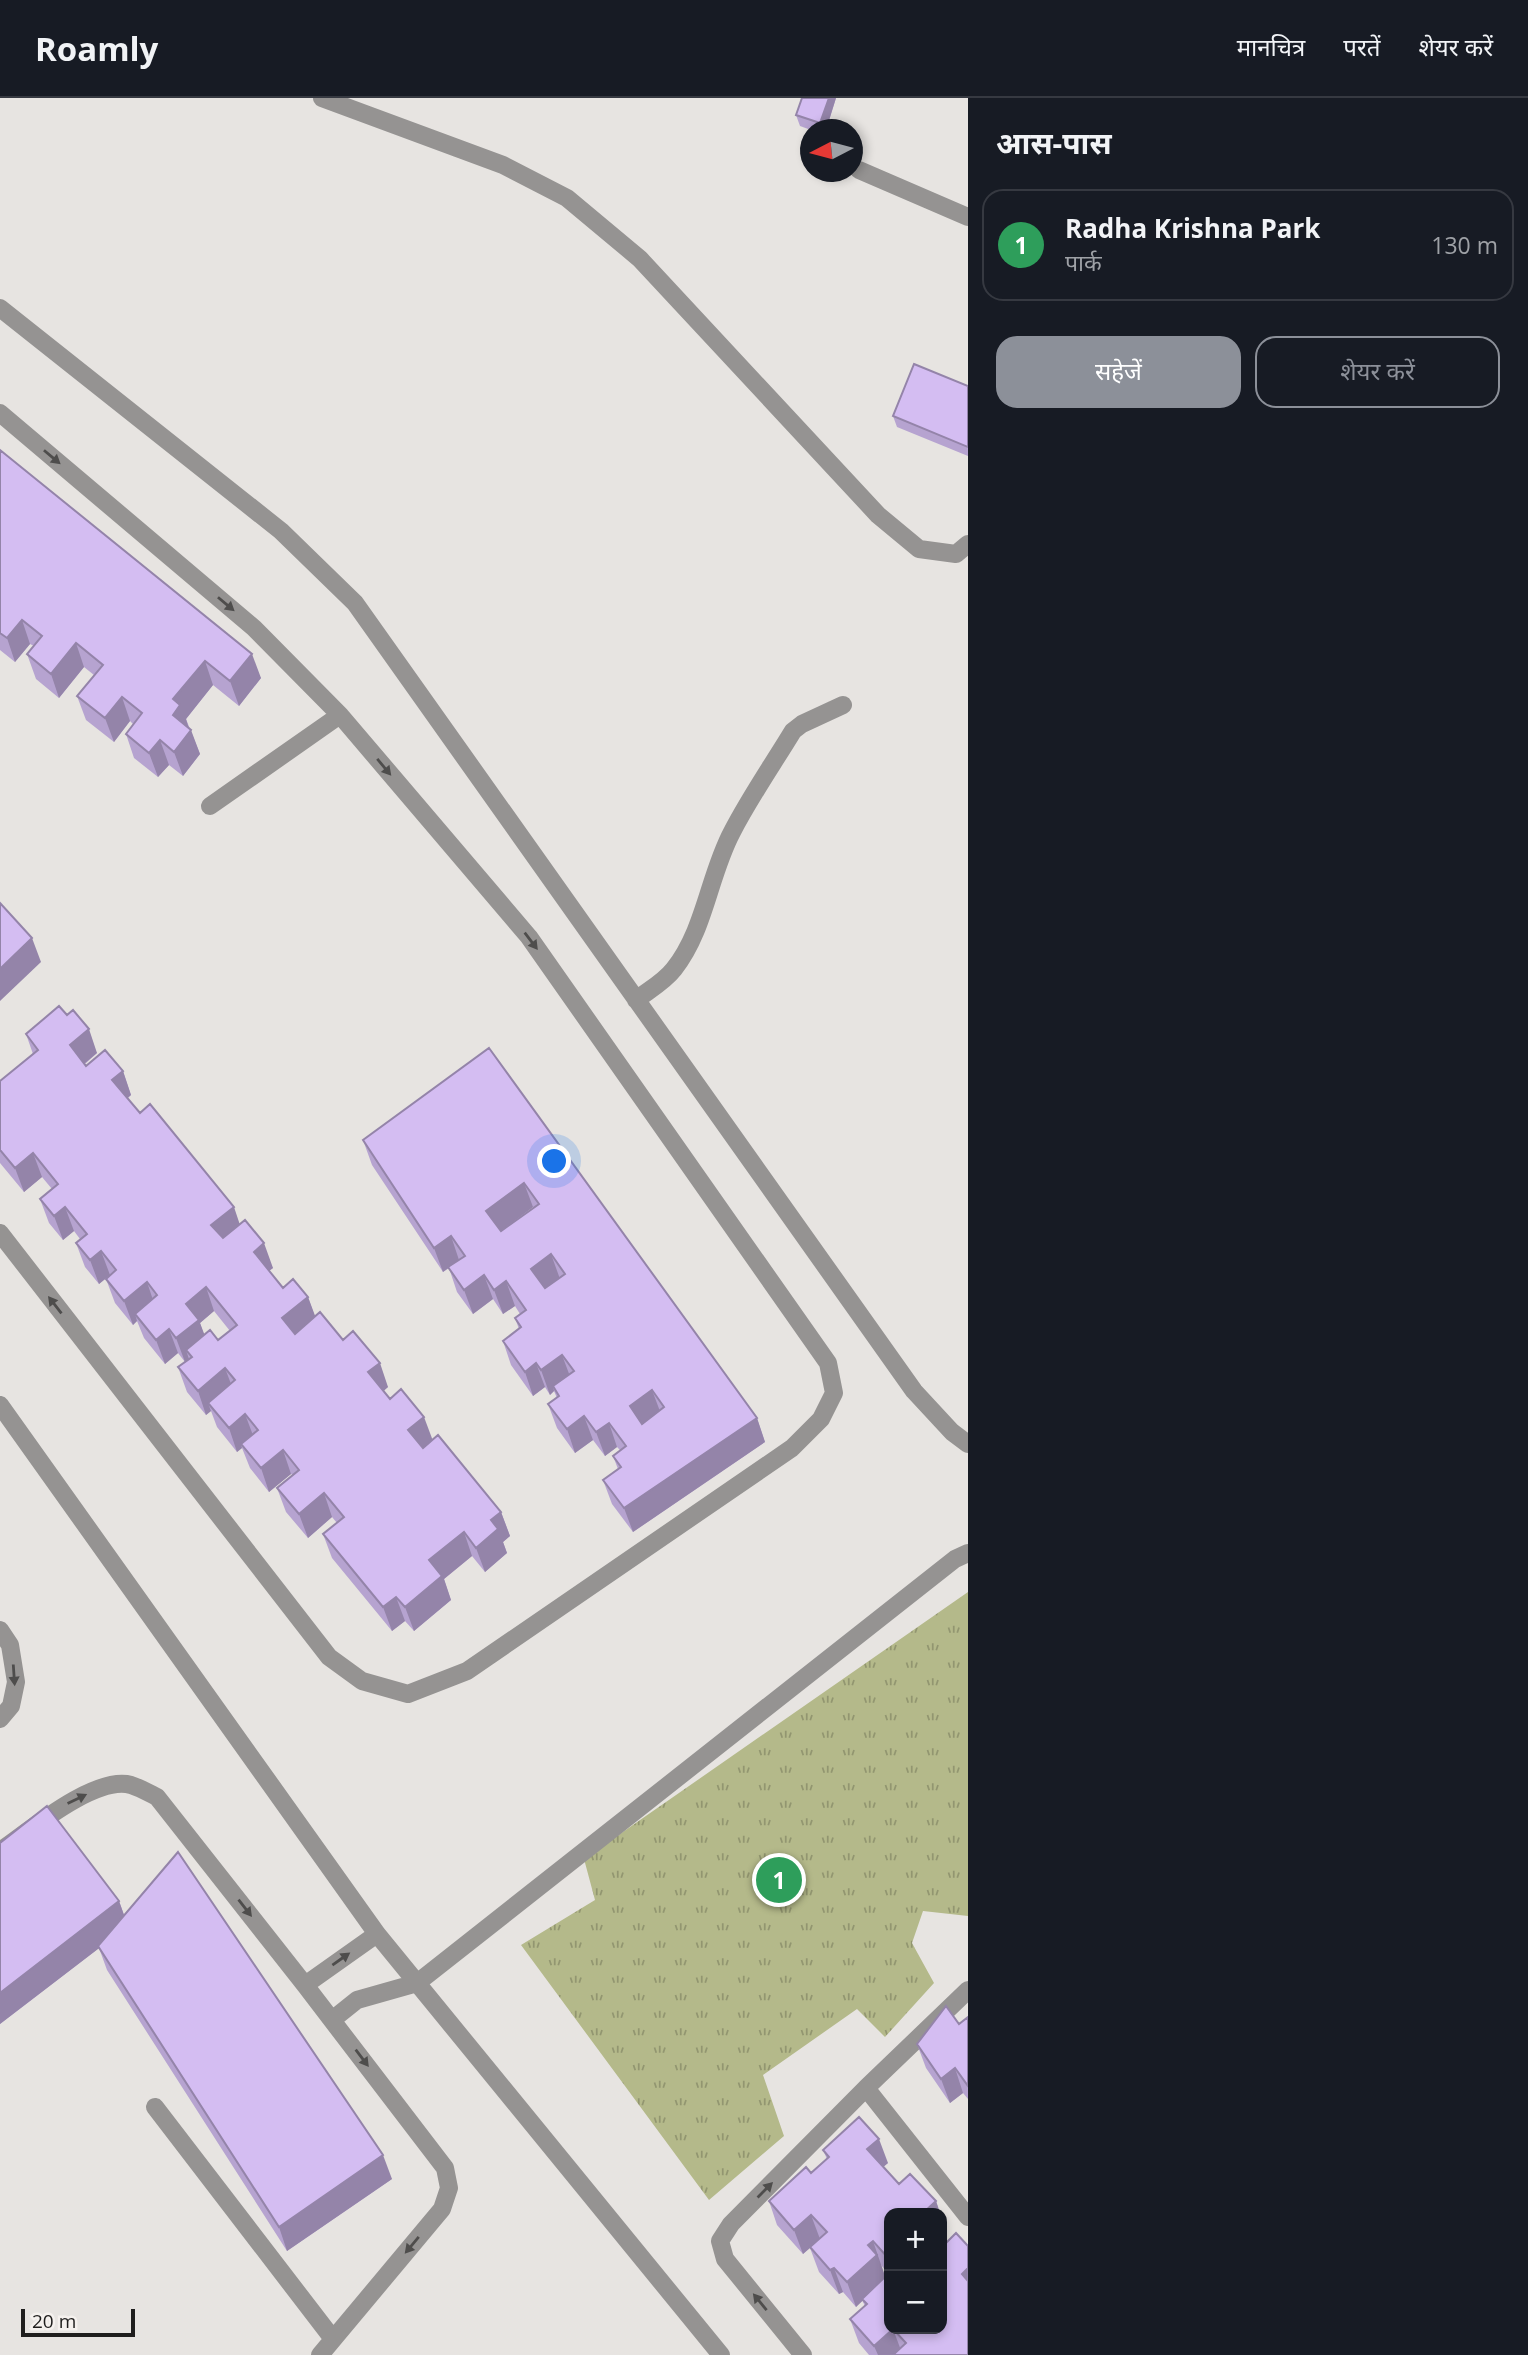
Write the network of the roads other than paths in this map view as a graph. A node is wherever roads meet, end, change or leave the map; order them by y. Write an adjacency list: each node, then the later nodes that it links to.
1 (322, 98): 6 (street)
2 (863, 172): 3 (street)
3 (968, 218)
4 (0, 308): 10 (street)
5 (0, 413): 8 (street, one-way to 8)
6 (968, 544)
7 (843, 705): 10 (street)
8 (340, 715): 9 (street); 11 (street, one-way to 11)
9 (210, 806)
10 (636, 1000): 13 (street)
11 (0, 1233)
12 (1, 1407): 18 (street)
13 (968, 1444)
14 (968, 1553): 19 (street)
15 (0, 1630): 16 (street, one-way to 16)
16 (0, 1719)
17 (0, 1851): 20 (street, one-way to 20)
18 (377, 1934): 19 (street); 20 (street, one-way to 18)
19 (417, 1983): 22 (street); 28 (street)
20 (305, 1985): 22 (street)
21 (968, 1990): 23 (street)
22 (332, 2020): 26 (street, one-way to 26)
23 (866, 2088): 25 (street); 29 (street, one-way to 23)
24 (155, 2106): 26 (street)
25 (968, 2217)
26 (333, 2339): 27 (street)
27 (320, 2355)
28 (721, 2355)
29 (803, 2355)

